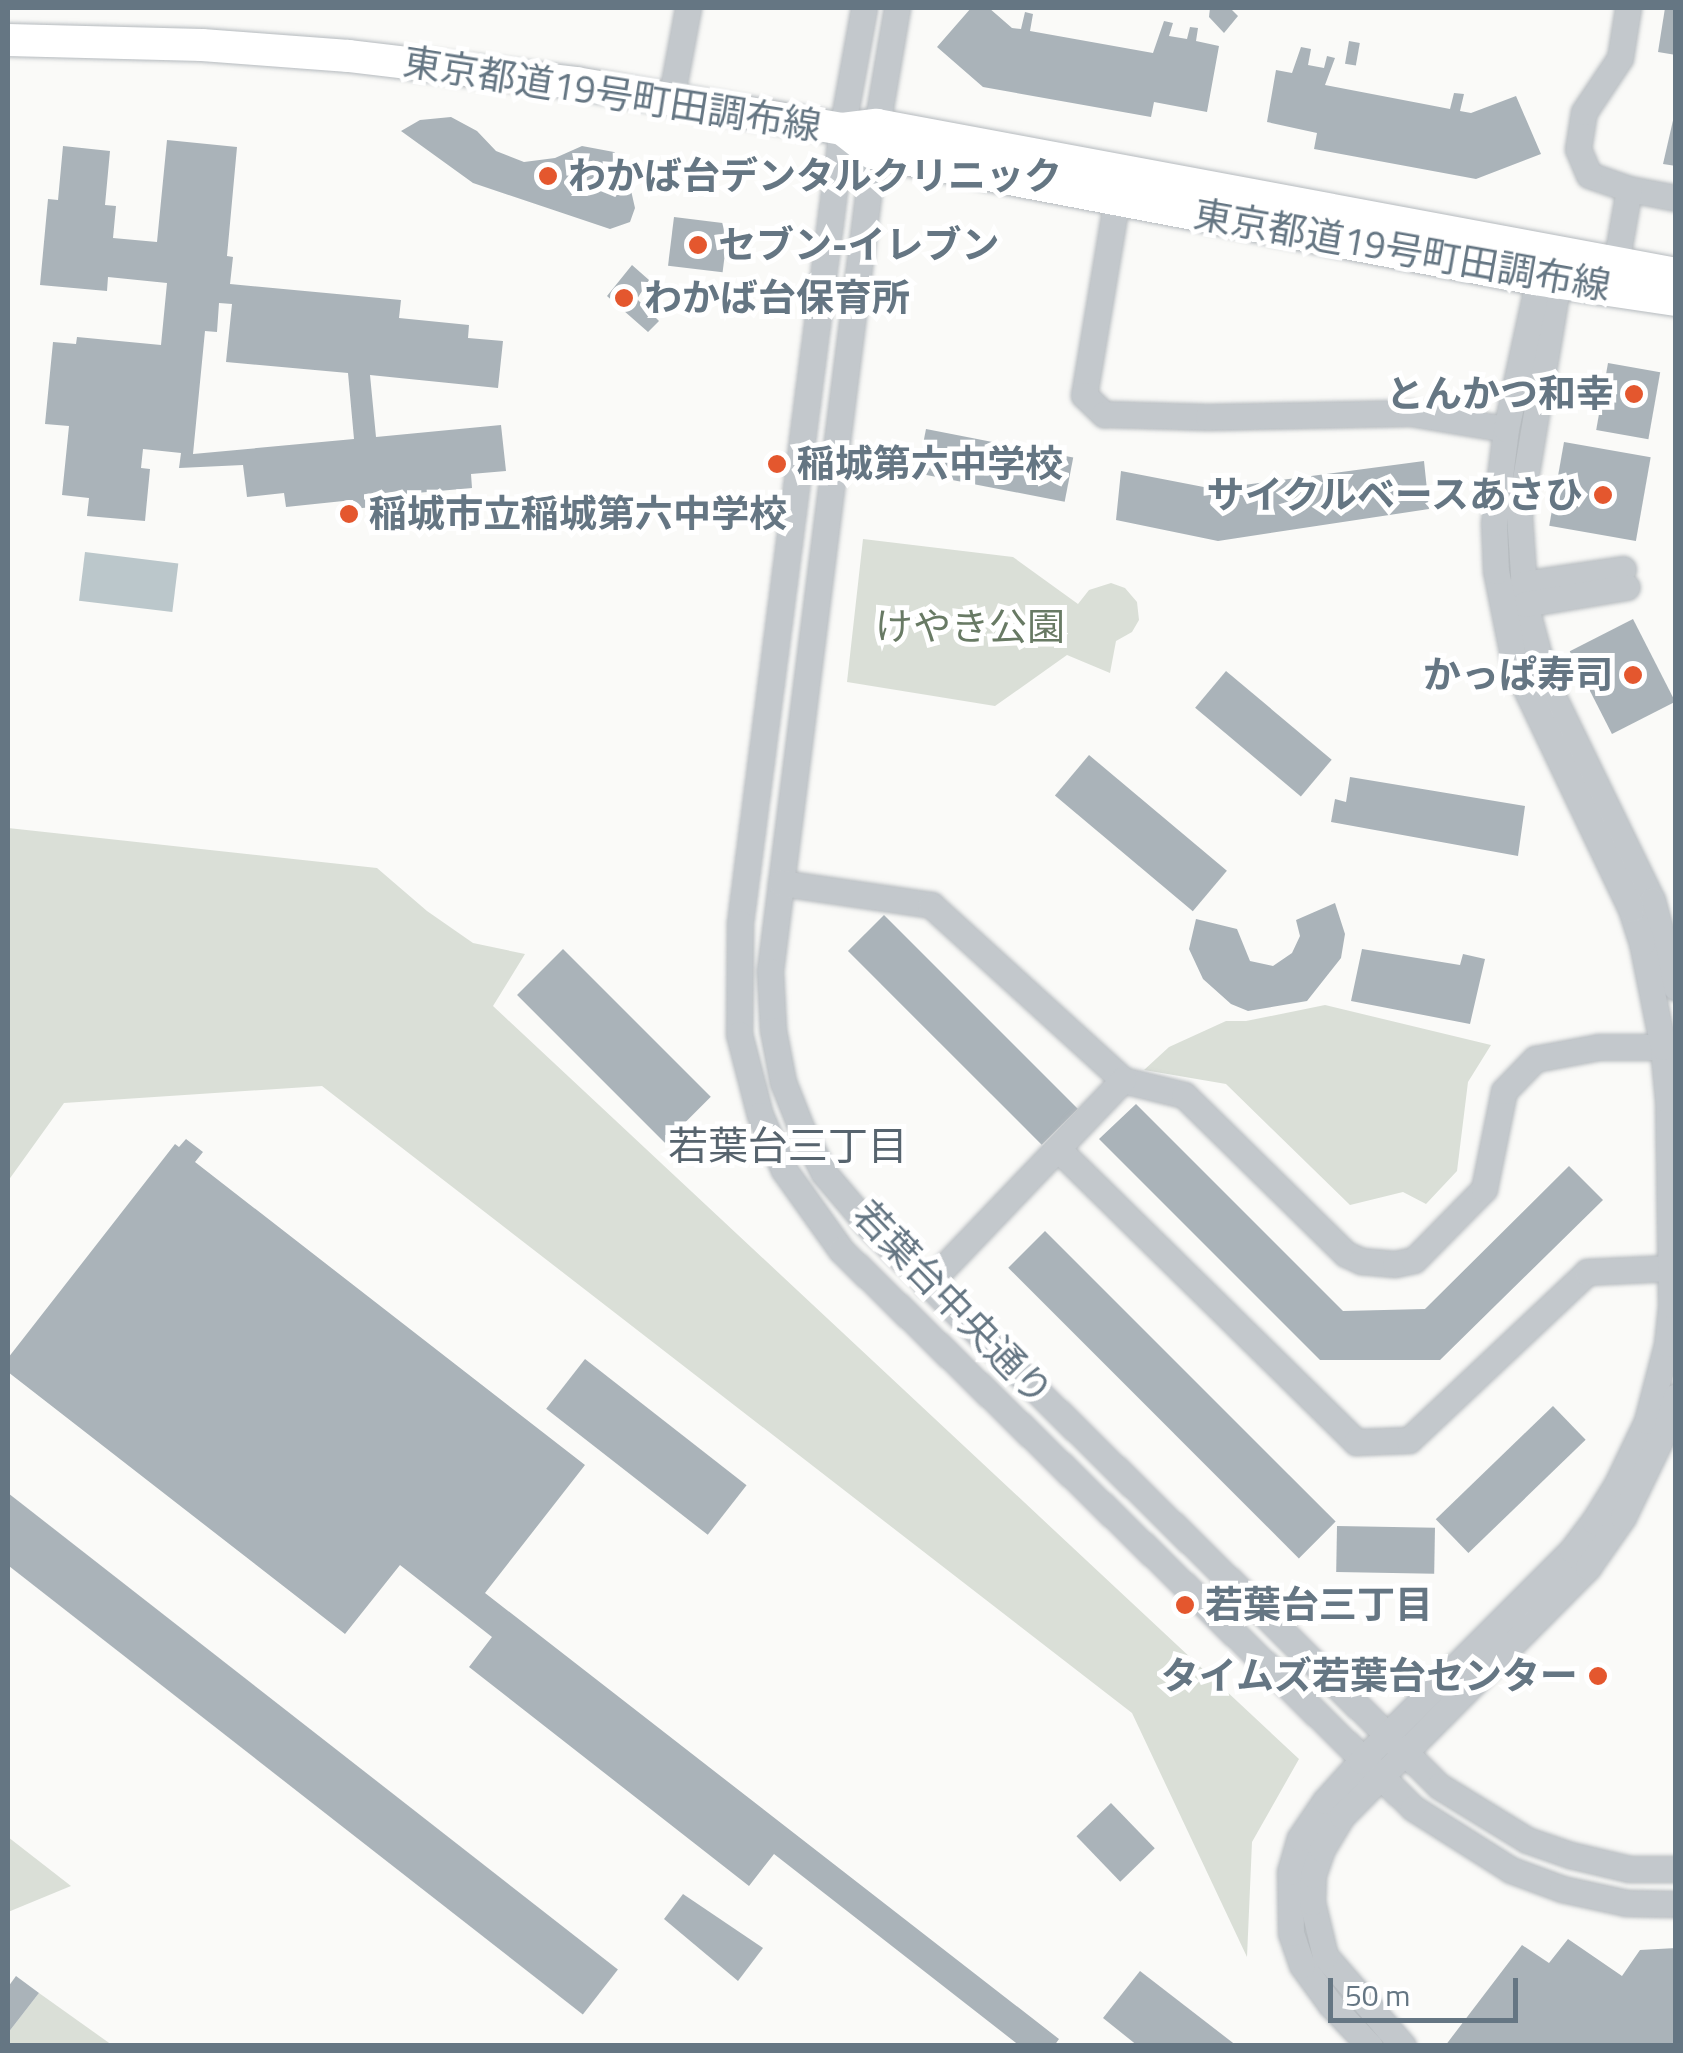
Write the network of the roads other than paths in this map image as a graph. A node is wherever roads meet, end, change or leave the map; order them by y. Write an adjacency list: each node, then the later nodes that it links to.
1 (688, 8): 6 (street)
2 (864, 8): 7 (street, 若葉台中央通り)
3 (897, 8): 8 (street, 若葉台中央通り)
4 (1628, 8): 9 (street)
5 (8, 40): 6 (main road, 東京都道19号町田調布線)
6 (671, 99): 7 (main road, 東京都道19号町田調布線)
7 (842, 129): 8 (main road, 東京都道19号町田調布線); 28 (street, 若葉台中央通り)
8 (875, 139): 10 (main road, 東京都道19号町田調布線); 13 (main road, 東京都道19号町田調布線); 19 (street, 若葉台中央通り)
9 (1629, 188): 11 (street); 12 (street)
10 (1117, 198): 13 (main road, 東京都道19号町田調布線); 16 (street)
11 (1676, 198)
12 (1616, 263): 13 (main road, 東京都道19号町田調布線); 14 (main road, 東京都道19号町田調布線)
13 (1547, 270): 15 (main road, 東京都道19号町田調布線); 16 (street); 18 (street)
14 (1676, 274)
15 (1676, 300)
16 (1506, 429): 21 (street)
17 (1625, 578): 18 (street)
18 (1523, 594): 20 (street)
19 (781, 883): 22 (street); 25 (street, 若葉台中央通り)
20 (1676, 988)
21 (1663, 1047): 22 (street); 24 (street)
22 (1123, 1080): 23 (street)
23 (1059, 1150): 24 (street); 25 (street)
24 (1672, 1268): 27 (street)
25 (928, 1285): 27 (street, 若葉台中央通り)
26 (1676, 1396): 27 (street)
27 (1394, 1746): 28 (street); 29 (street, 若葉台中央通り)
28 (1370, 1770): 30 (street, 若葉台中央通り); 31 (street); 32 (street)
29 (1676, 1868)
30 (1676, 1904)
31 (1370, 2046)
32 (1404, 2046)

